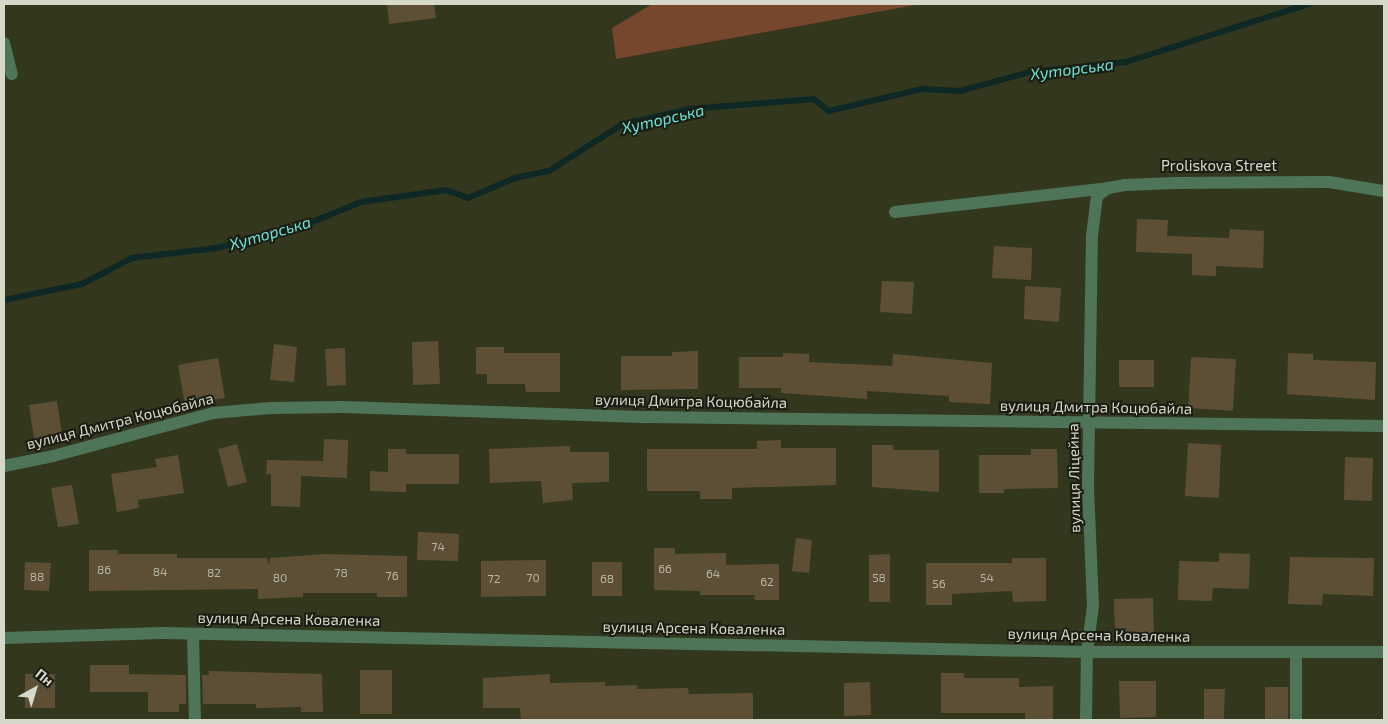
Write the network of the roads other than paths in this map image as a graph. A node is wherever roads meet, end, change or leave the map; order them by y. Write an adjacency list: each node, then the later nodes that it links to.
1 (4, 43): 2 (street)
2 (12, 74)
3 (1108, 188): 4 (street, Proliskova Street); 5 (street, Proliskova Street); 6 (street, вулиця Ліцейна)
4 (1384, 191)
5 (895, 212)
6 (1090, 423): 7 (street, вулиця Дмитра Коцюбайла); 8 (street, вулиця Дмитра Коцюбайла); 11 (street, вулиця Ліцейна)
7 (1384, 426)
8 (4, 466)
9 (193, 634): 10 (street, вулиця Арсена Коваленка); 11 (street, вулиця Арсена Коваленка); 14 (street)
10 (4, 638)
11 (1087, 652): 13 (street, вулиця Арсена Коваленка); 15 (street, вулиця Ліцейна)
12 (1384, 652): 13 (street, вулиця Арсена Коваленка)
13 (1296, 653): 16 (street)
14 (195, 720)
15 (1086, 720)
16 (1296, 720)

